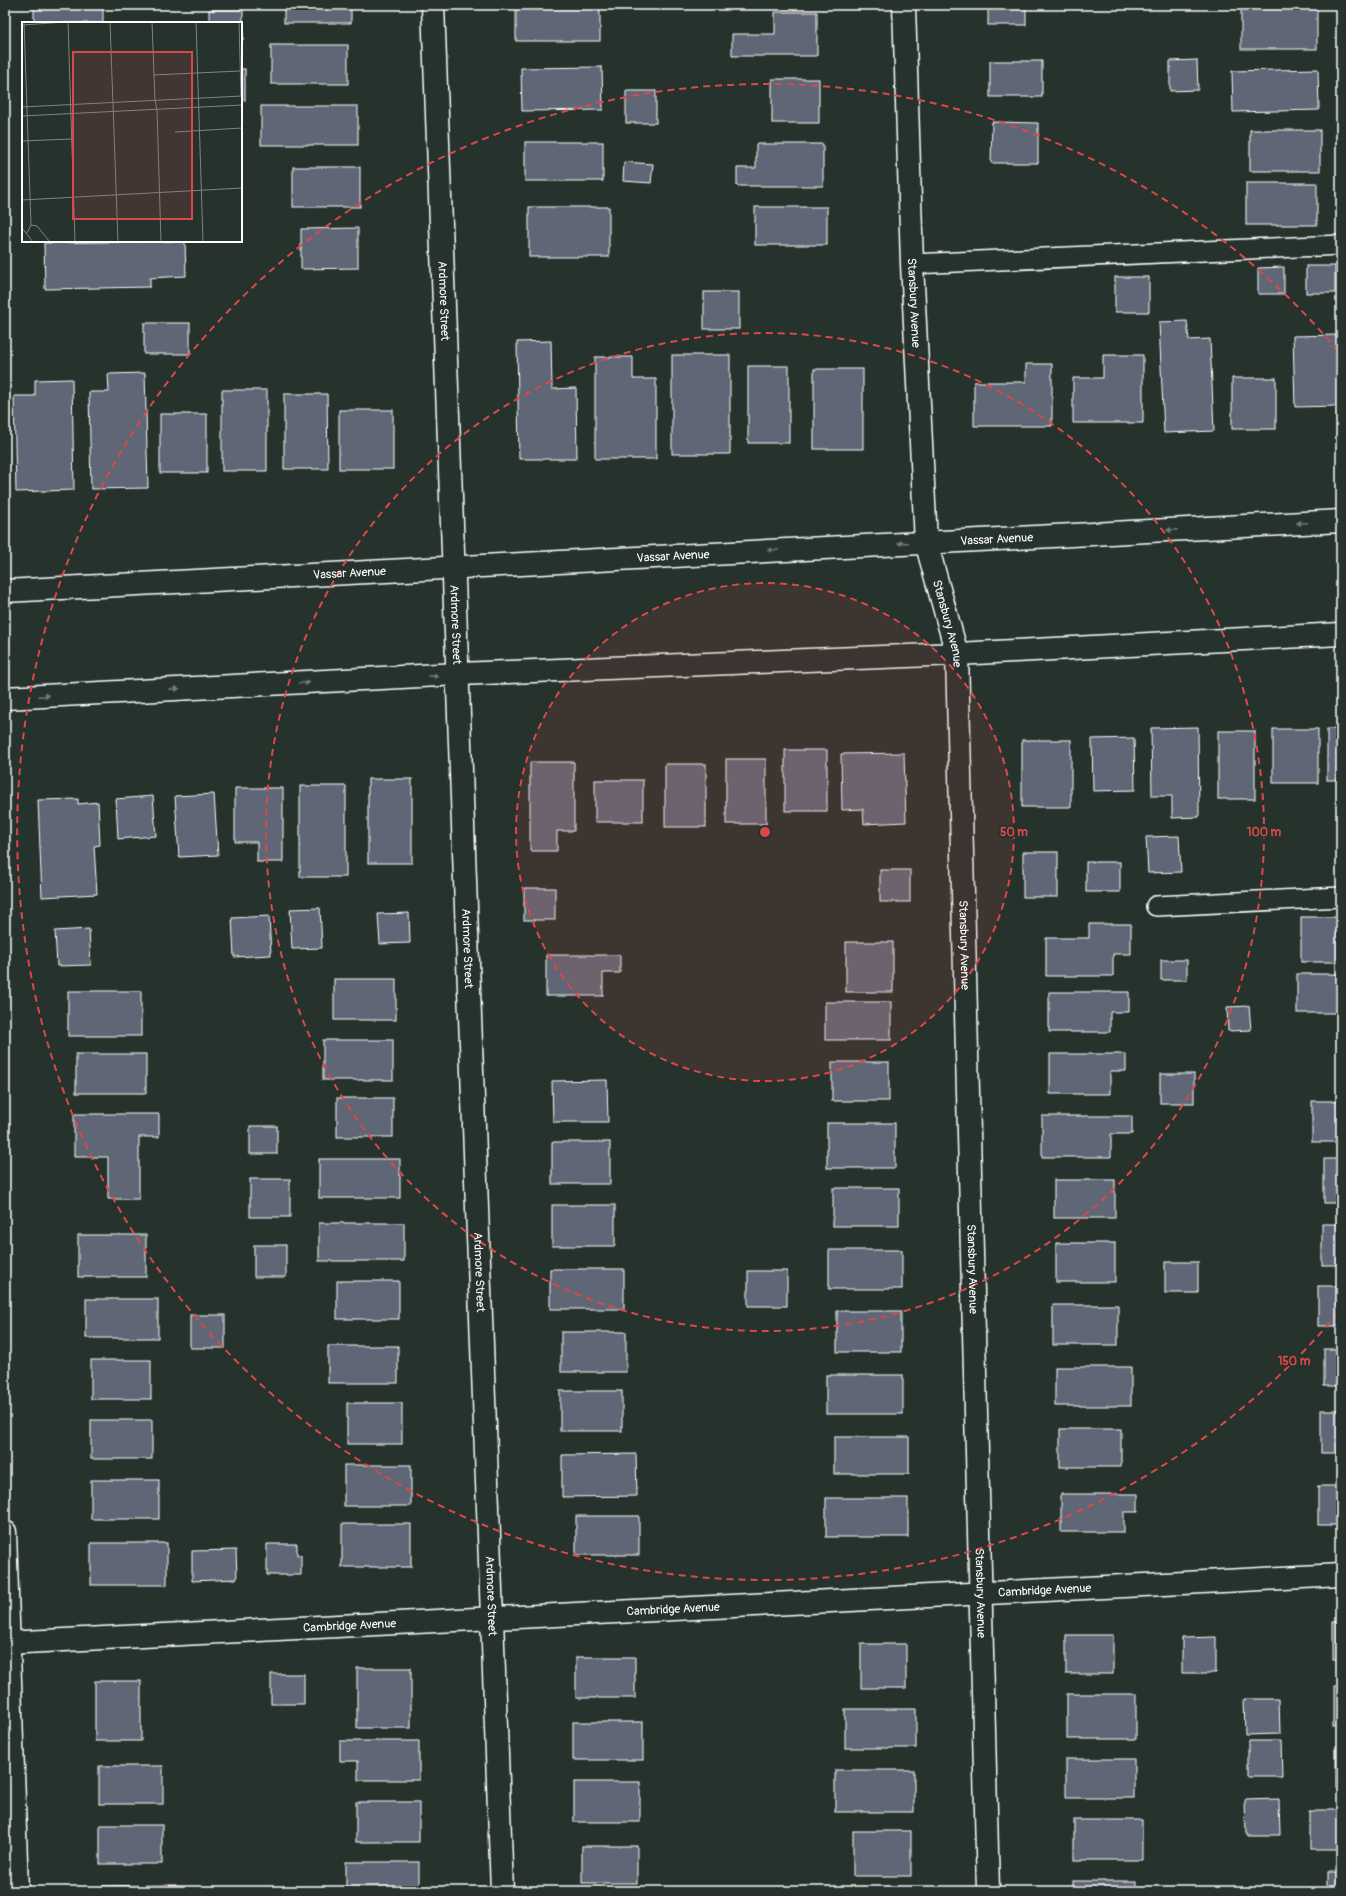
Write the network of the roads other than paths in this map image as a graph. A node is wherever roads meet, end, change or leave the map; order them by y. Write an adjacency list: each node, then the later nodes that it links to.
1 (433, 5): 7 (street, Ardmore Street)
2 (904, 5): 4 (street, Stansbury Avenue)
3 (1341, 245): 4 (lane)
4 (912, 264): 6 (street, Stansbury Avenue)
5 (1341, 521): 6 (street, Vassar Avenue, one-way to 6)
6 (926, 542): 7 (street, Vassar Avenue, one-way to 7); 10 (street, Stansbury Avenue)
7 (453, 568): 8 (street, Vassar Avenue); 11 (street, Ardmore Street)
8 (5, 591)
9 (1341, 634): 10 (street)
10 (957, 654): 11 (street); 17 (street, Stansbury Avenue)
11 (458, 674): 12 (street, one-way to 11); 18 (street, Ardmore Street)
12 (5, 698)
13 (1341, 897): 14 (lane)
14 (1156, 906)
15 (5, 1532): 19 (street)
16 (1341, 1574): 17 (street, Cambridge Avenue)
17 (981, 1593): 18 (street, Cambridge Avenue); 22 (street, Stansbury Avenue)
18 (491, 1618): 19 (street, Cambridge Avenue); 21 (street, Ardmore Street)
19 (7, 1643): 20 (street)
20 (17, 1891)
21 (502, 1891)
22 (988, 1891)

